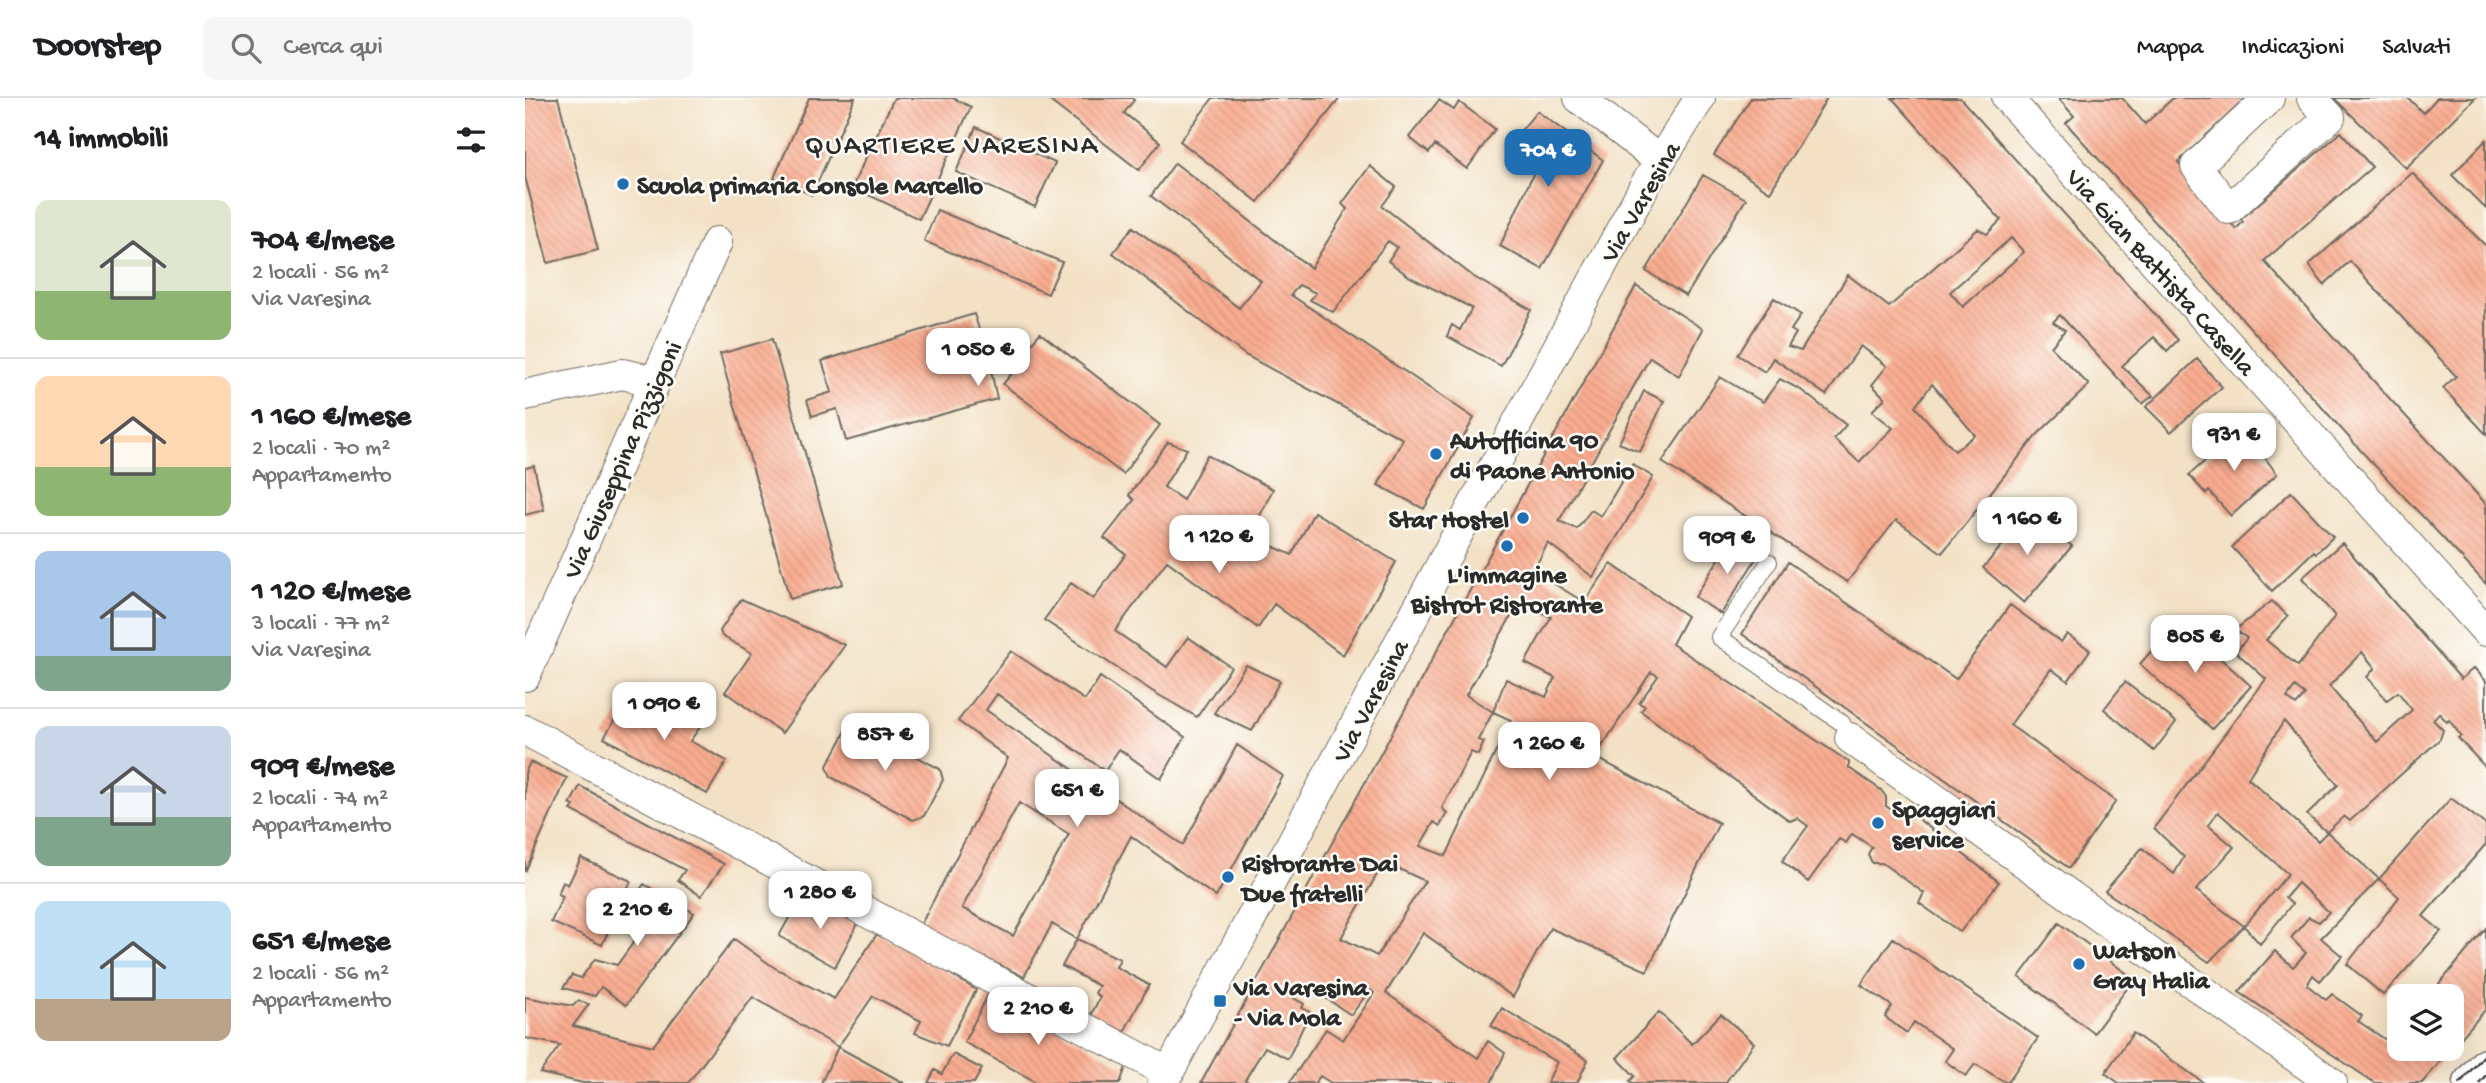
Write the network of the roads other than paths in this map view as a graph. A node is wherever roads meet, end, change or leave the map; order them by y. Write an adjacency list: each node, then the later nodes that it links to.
1 (1579, 98): 6 (street)
2 (1700, 98): 6 (street, Via Varesina)
3 (2007, 98): 11 (street, Via Gian Battista Casella)
4 (2269, 98): 5 (street)
5 (2312, 98)
6 (1660, 161): 16 (street, Via Varesina)
7 (717, 242): 8 (street, Via Giuseppina Pizzigoni)
8 (654, 381): 9 (street); 12 (street, Via Giuseppina Pizzigoni)
9 (525, 395)
10 (1769, 562): 14 (lane)
11 (2486, 631)
12 (525, 676)
13 (525, 730): 16 (street)
14 (1850, 738): 17 (street)
15 (2486, 1068): 18 (street)
16 (1166, 1078)
17 (2332, 1083)
18 (2473, 1083)

